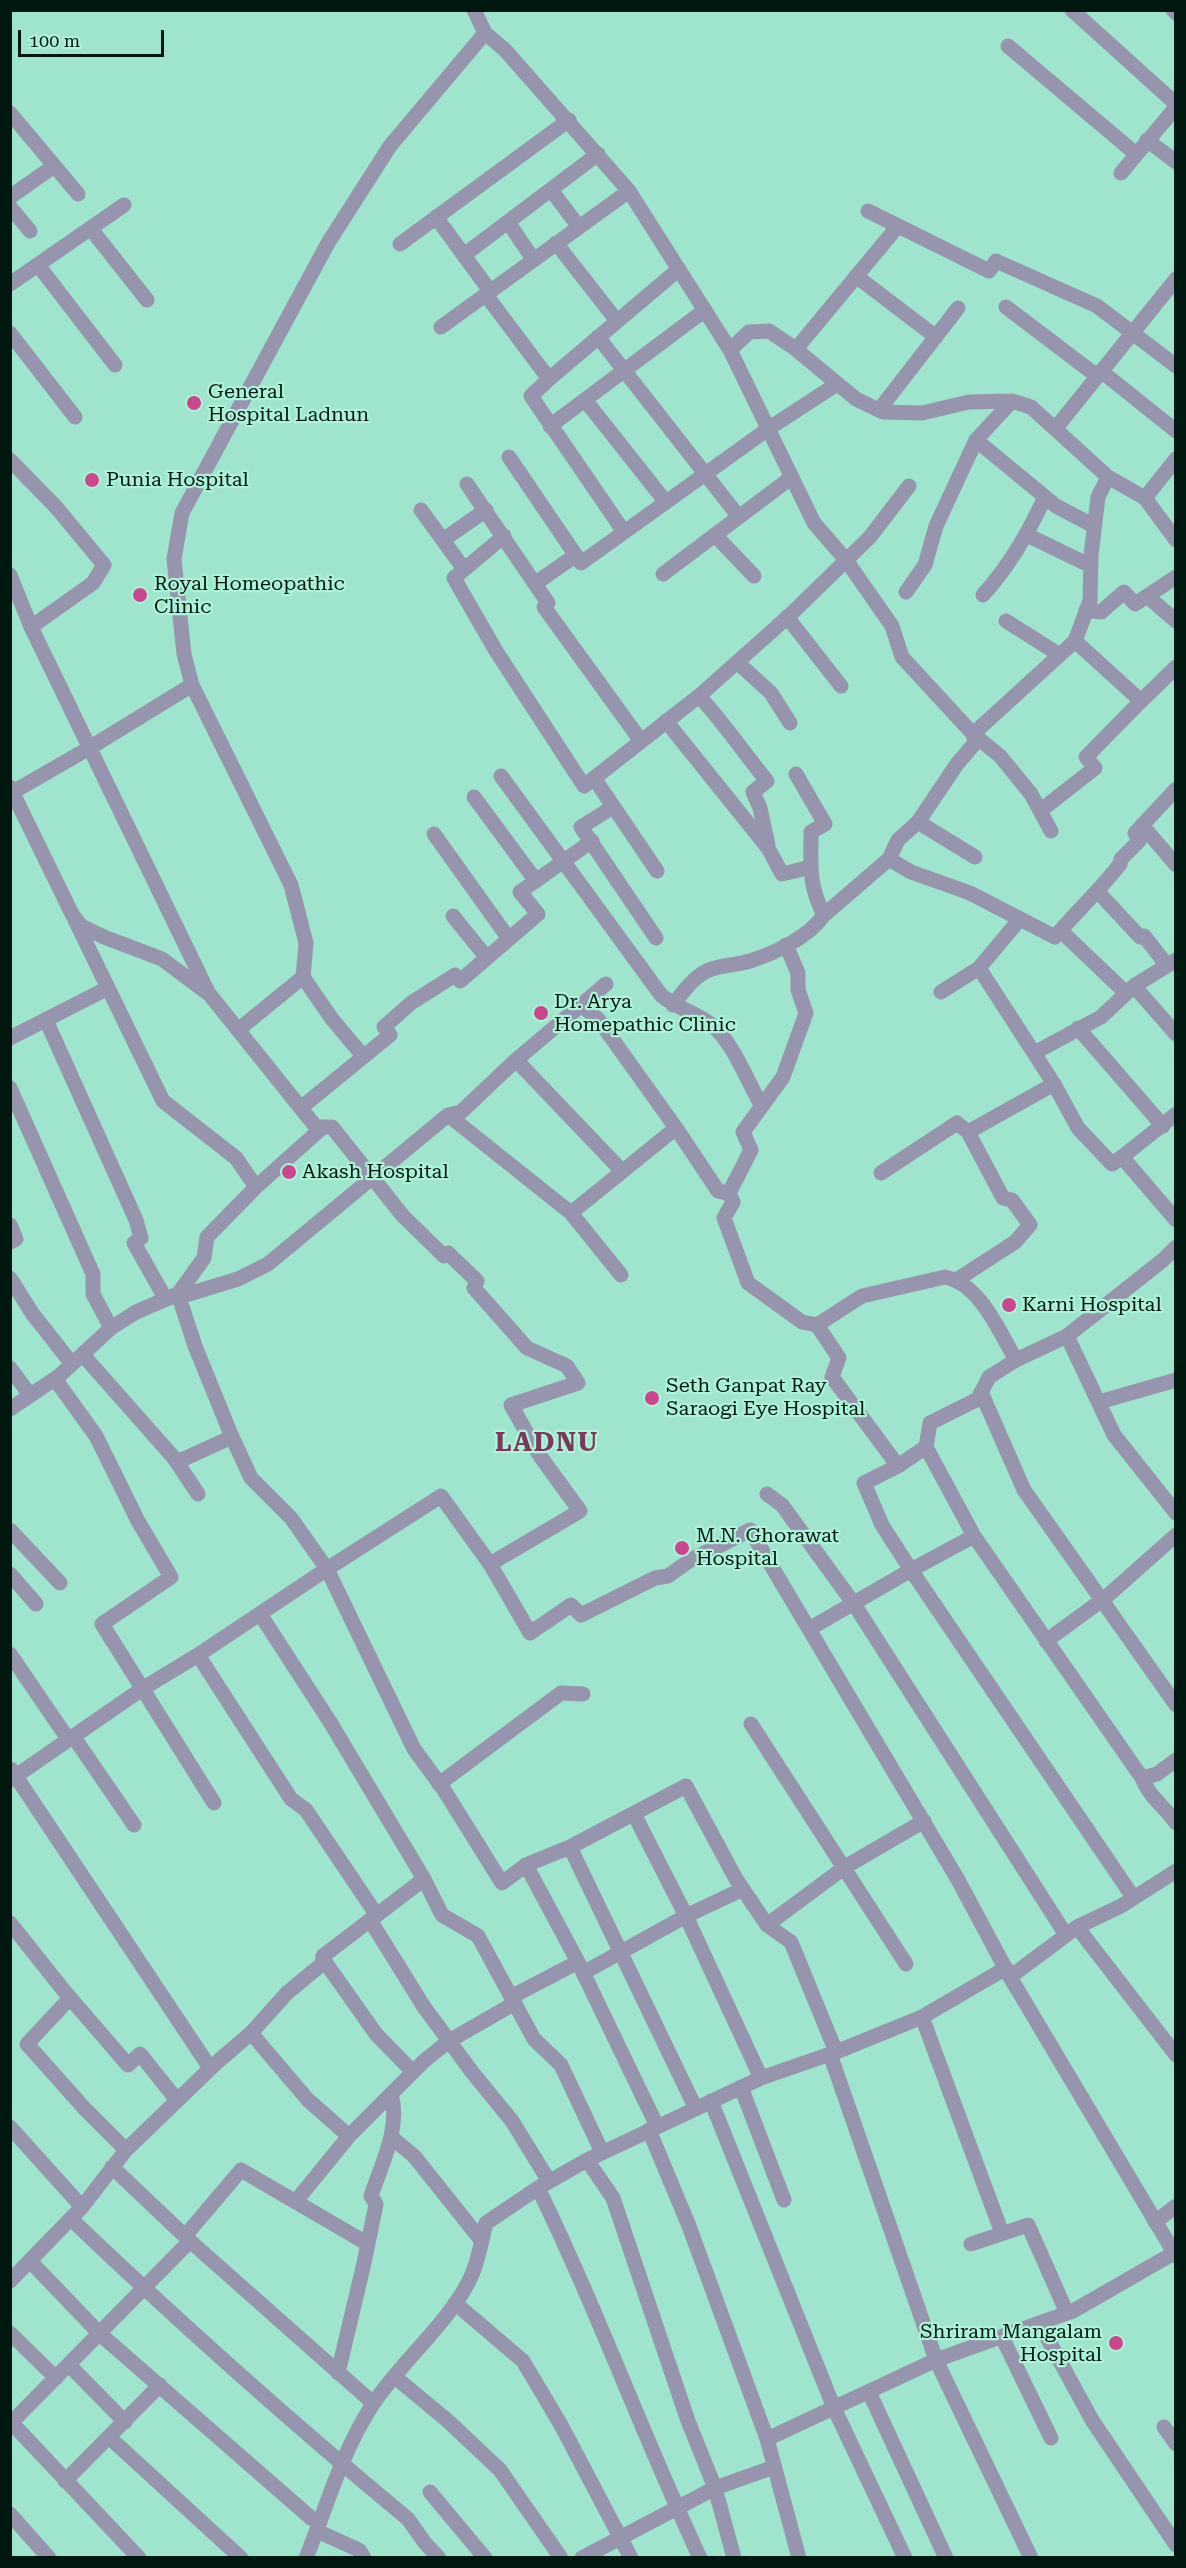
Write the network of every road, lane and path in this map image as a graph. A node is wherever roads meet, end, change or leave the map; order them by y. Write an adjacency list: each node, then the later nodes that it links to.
1 (1072, 10): 5 (street)
2 (477, 12): 3 (street)
3 (484, 33): 7 (street); 107 (street)
4 (1008, 46): 10 (street)
5 (1176, 105): 8 (street)
6 (10, 113): 12 (street)
7 (568, 120): 9 (street); 21 (street)
8 (1147, 140): 10 (street); 11 (street)
9 (598, 154): 14 (street); 15 (street)
10 (1136, 154): 13 (street)
11 (1176, 162)
12 (54, 166): 16 (street); 17 (street)
13 (1121, 173)
14 (551, 190): 22 (street); 23 (street)
15 (629, 191): 23 (street); 32 (street)
16 (78, 194)
17 (10, 197)
18 (124, 205): 25 (street)
19 (10, 207): 26 (street)
20 (868, 211): 24 (street)
21 (436, 217): 28 (street); 29 (street)
22 (508, 222): 29 (street); 30 (street)
23 (579, 226): 27 (street)
24 (898, 226): 33 (street); 44 (street)
25 (91, 229): 31 (street); 38 (street)
26 (30, 231)
27 (556, 243): 30 (street); 42 (street)
28 (400, 244)
29 (464, 255): 36 (street)
30 (533, 259): 36 (street)
31 (38, 265): 35 (street); 50 (street)
32 (679, 269): 41 (street); 42 (street)
33 (856, 276): 47 (street); 48 (street)
34 (1176, 279): 37 (street)
35 (10, 284)
36 (488, 293): 43 (street); 54 (street)
37 (1170, 296): 44 (street)
38 (147, 300)
39 (1006, 307): 53 (street)
40 (958, 308): 47 (street)
41 (705, 310): 49 (street); 52 (street)
42 (617, 321): 46 (street)
43 (441, 327)
44 (1132, 332): 51 (street); 53 (street)
45 (10, 333): 59 (street)
46 (598, 337): 52 (street); 54 (street)
47 (936, 337): 58 (street)
48 (796, 349): 49 (street); 55 (street)
49 (730, 350): 61 (street)
50 (115, 365)
51 (1176, 366)
52 (624, 370): 56 (street); 68 (street)
53 (1099, 373): 62 (street); 63 (street)
54 (549, 379): 60 (street)
55 (837, 384): 58 (street); 61 (street)
56 (585, 400): 60 (street); 75 (street)
57 (1012, 401): 58 (street); 62 (street); 64 (street)
58 (879, 411)
59 (75, 417)
60 (550, 426): 80 (street)
61 (768, 429): 68 (street); 69 (street)
62 (1055, 429): 70 (street)
63 (1176, 431)
64 (976, 440): 73 (street); 95 (street)
65 (509, 457): 86 (street)
66 (1176, 459): 74 (street)
67 (10, 460): 102 (street)
68 (705, 473): 75 (street); 78 (street)
69 (792, 477): 78 (street); 87 (street)
70 (1108, 477): 74 (street); 79 (street)
71 (467, 484): 77 (street)
72 (909, 486): 87 (street)
73 (1045, 497): 79 (street); 82 (street)
74 (1145, 498): 85 (street)
75 (665, 501): 80 (street)
76 (422, 510): 84 (street)
77 (486, 510): 83 (street); 84 (street)
78 (739, 517): 81 (street)
79 (1094, 526): 88 (street)
80 (624, 532): 86 (street)
81 (714, 535): 90 (street); 92 (street)
82 (1027, 535): 88 (street); 96 (street)
83 (504, 536): 89 (street); 94 (street)
84 (443, 540): 89 (street)
85 (1176, 540)
86 (576, 555): 94 (street)
87 (846, 560): 99 (street); 113 (street)
88 (1091, 566): 98 (street)
89 (464, 569): 118 (street)
90 (663, 574)
91 (10, 575): 102 (street)
92 (753, 576)
93 (1176, 577): 97 (street)
94 (536, 583): 114 (street)
95 (906, 592)
96 (983, 595)
97 (1147, 596): 98 (street); 101 (street)
98 (1086, 610): 103 (street)
99 (788, 618): 105 (street); 108 (street)
100 (1006, 621): 104 (street)
101 (1176, 621)
102 (31, 627): 115 (street)
103 (1075, 641): 104 (street); 110 (street)
104 (1060, 655): 113 (street)
105 (737, 662): 109 (street); 112 (street)
106 (1174, 671): 110 (street)
107 (192, 685): 115 (street); 149 (street)
108 (841, 686)
109 (699, 696): 111 (street); 129 (street)
110 (1141, 701): 123 (street)
111 (666, 721): 114 (street); 129 (street)
112 (790, 723)
113 (974, 734): 123 (street); 124 (street)
114 (641, 741): 118 (street)
115 (91, 747): 120 (street); 154 (street)
116 (796, 774): 134 (street)
117 (501, 776): 132 (street)
118 (594, 778): 122 (street)
119 (1176, 789): 125 (street)
120 (12, 790): 138 (street)
121 (474, 797): 136 (street)
122 (614, 807): 128 (street); 135 (street)
123 (1040, 811): 126 (street)
124 (918, 822): 130 (street); 131 (street)
125 (1142, 825): 133 (street); 137 (street)
126 (1051, 831)
127 (434, 834): 144 (street)
128 (592, 841): 132 (street); 143 (street)
129 (768, 848): 134 (street)
130 (975, 857)
131 (888, 859): 139 (street); 141 (street)
132 (563, 862): 136 (street); 156 (street)
133 (1176, 865)
134 (811, 867): 139 (street)
135 (657, 871)
136 (536, 881): 144 (street)
137 (1098, 892): 142 (street); 147 (street)
138 (72, 914): 151 (street); 154 (street)
139 (824, 915): 145 (street)
140 (453, 916): 146 (street)
141 (1020, 919): 142 (street); 148 (street)
142 (1060, 931): 152 (street)
143 (656, 938)
144 (508, 939): 146 (street)
145 (786, 945): 156 (street); 167 (street)
146 (487, 958): 163 (street)
147 (1171, 962): 152 (street)
148 (979, 968): 153 (street); 162 (street)
149 (303, 976): 159 (street); 163 (street)
150 (606, 984): 155 (street)
151 (106, 989): 157 (street); 179 (street)
152 (1130, 990): 158 (street); 160 (street)
153 (941, 992)
154 (210, 995): 159 (street)
155 (582, 1005): 164 (street); 173 (street)
156 (673, 1005): 167 (street)
157 (46, 1020): 161 (street); 189 (street)
158 (1078, 1028): 162 (street); 171 (street)
159 (238, 1030): 168 (street)
160 (1176, 1034)
161 (10, 1038)
162 (1034, 1053): 165 (street)
163 (363, 1056): 168 (street)
164 (516, 1060): 170 (street); 176 (street)
165 (1054, 1084): 174 (street); 175 (street)
166 (10, 1088): 191 (street)
167 (761, 1105): 180 (street)
168 (302, 1107): 172 (street)
169 (1176, 1114): 171 (street)
170 (448, 1115): 178 (street); 181 (street)
171 (1163, 1126): 175 (street)
172 (323, 1127): 178 (street); 179 (street)
173 (676, 1128): 176 (street); 180 (street)
174 (968, 1132): 177 (street); 188 (street)
175 (1122, 1157): 182 (street)
176 (621, 1170): 181 (street)
177 (880, 1173)
178 (371, 1176): 189 (street); 212 (street)
179 (256, 1187): 189 (street)
180 (729, 1193): 190 (street)
181 (571, 1213): 186 (street)
182 (1176, 1220)
183 (10, 1225): 184 (street)
184 (10, 1242)
185 (1176, 1247): 192 (street)
186 (621, 1275)
187 (10, 1278): 193 (street)
188 (958, 1279): 190 (street); 194 (street)
189 (174, 1296): 191 (street); 202 (street)
190 (817, 1325): 205 (street)
191 (111, 1328): 193 (street)
192 (1067, 1336): 194 (street); 200 (street)
193 (78, 1359): 196 (street); 204 (street)
194 (1016, 1360): 198 (street)
195 (10, 1368): 199 (street)
196 (55, 1379): 199 (street); 225 (street)
197 (1176, 1380): 200 (street)
198 (981, 1392): 203 (street); 217 (street)
199 (30, 1395): 201 (street)
200 (1099, 1402): 208 (street)
201 (10, 1409)
202 (232, 1437): 204 (street); 213 (street)
203 (926, 1447): 205 (street); 211 (street)
204 (177, 1462): 206 (street)
205 (898, 1466): 214 (street)
206 (198, 1494)
207 (767, 1494): 219 (street)
208 (1176, 1513)
209 (10, 1530): 216 (street)
210 (1176, 1535): 217 (street)
211 (974, 1536): 214 (street); 222 (street)
212 (490, 1563): 213 (street); 221 (street)
213 (327, 1569): 220 (street); 233 (street)
214 (911, 1570): 219 (street); 245 (street)
215 (10, 1574): 218 (street)
216 (60, 1582)
217 (1102, 1600): 222 (street); 227 (street)
218 (36, 1604)
219 (854, 1604): 221 (street); 250 (street)
220 (260, 1614): 224 (street); 243 (street)
221 (809, 1629): 236 (street)
222 (1046, 1641): 232 (street)
223 (10, 1654): 229 (street)
224 (198, 1655): 225 (street); 247 (street)
225 (142, 1689): 229 (street); 234 (street)
226 (583, 1694): 233 (street)
227 (1176, 1705)
228 (751, 1724): 241 (street)
229 (71, 1737): 231 (street); 238 (street)
230 (1176, 1760): 232 (street)
231 (12, 1775): 263 (street)
232 (1142, 1778): 237 (street)
233 (439, 1784): 240 (street)
234 (214, 1803)
235 (634, 1814): 239 (street); 244 (street); 246 (street)
236 (924, 1821): 241 (street); 255 (street)
237 (1176, 1823)
238 (134, 1825)
239 (570, 1847): 240 (street); 251 (street)
240 (526, 1865): 254 (street)
241 (846, 1867): 249 (street); 253 (street)
242 (1176, 1871): 245 (street)
243 (424, 1879): 247 (street); 257 (street)
244 (743, 1890): 246 (street); 249 (street)
245 (1133, 1897): 250 (street)
246 (686, 1916): 251 (street); 265 (street)
247 (373, 1917): 252 (street); 260 (street)
248 (10, 1923): 256 (street)
249 (767, 1925): 261 (street)
250 (1072, 1931): 255 (street); 262 (street)
251 (622, 1951): 254 (street); 270 (street)
252 (323, 1959): 259 (street); 264 (street)
253 (906, 1964)
254 (580, 1967): 257 (street); 272 (street)
255 (1008, 1973): 258 (street); 285 (street)
256 (70, 1998): 268 (street); 275 (street)
257 (513, 2000): 260 (street); 276 (street)
258 (922, 2017): 261 (street); 286 (street)
259 (251, 2033): 263 (street); 273 (street)
260 (449, 2041): 264 (street); 279 (street)
261 (833, 2053): 265 (street); 301 (street)
262 (1176, 2055)
263 (210, 2068): 268 (street)
264 (413, 2072): 267 (street)
265 (761, 2078): 266 (street)
266 (741, 2087): 269 (street); 280 (street)
267 (391, 2094): 273 (street); 274 (street)
268 (177, 2100): 275 (street)
269 (711, 2101): 270 (street); 309 (street)
270 (696, 2109): 272 (street)
271 (10, 2127): 283 (street)
272 (653, 2128): 276 (street); 315 (street)
273 (350, 2136): 281 (street)
274 (391, 2137): 288 (street); 289 (street)
275 (126, 2150): 278 (street)
276 (602, 2152): 277 (street)
277 (587, 2160): 279 (street); 320 (street)
278 (112, 2167): 283 (street); 287 (street)
279 (544, 2184): 288 (street); 322 (street)
280 (784, 2200)
281 (296, 2201): 287 (street); 289 (street)
282 (1176, 2206): 285 (street)
283 (82, 2207): 284 (street)
284 (71, 2219): 292 (street); 294 (street)
285 (1155, 2222): 291 (street)
286 (1002, 2233): 290 (street); 296 (street)
287 (187, 2238): 294 (street); 303 (street)
288 (482, 2240): 295 (street)
289 (368, 2244): 303 (street)
290 (971, 2244)
291 (1175, 2254): 296 (street)
292 (30, 2261): 293 (street); 299 (street)
293 (13, 2274)
294 (143, 2288): 299 (street); 317 (street)
295 (455, 2303): 304 (street); 325 (street)
296 (1068, 2313): 297 (street)
297 (1039, 2323): 300 (street); 326 (street)
298 (10, 2333): 305 (street)
299 (100, 2334): 302 (street); 306 (street)
300 (1002, 2337): 301 (street); 314 (street)
301 (936, 2360): 307 (street); 342 (street)
302 (69, 2365): 305 (street); 311 (street)
303 (338, 2373): 308 (street)
304 (395, 2377): 308 (street); 334 (street)
305 (56, 2378): 310 (street)
306 (160, 2385): 311 (street); 324 (street)
307 (869, 2392): 309 (street); 341 (street)
308 (373, 2403): 317 (street)
309 (834, 2408): 315 (street); 340 (street)
310 (11, 2422): 319 (street)
311 (125, 2422): 313 (street)
312 (1164, 2427): 316 (street)
313 (110, 2438): 319 (street); 329 (street)
314 (1051, 2438)
315 (767, 2439): 318 (street)
316 (1176, 2444)
317 (340, 2463): 324 (street); 332 (street)
318 (774, 2467): 320 (street); 339 (street)
319 (65, 2481): 328 (street)
320 (715, 2488): 322 (street); 338 (street)
321 (430, 2492): 333 (street)
322 (676, 2508): 325 (street); 337 (street)
323 (10, 2514): 327 (street)
324 (318, 2527): 330 (street); 331 (street)
325 (621, 2536): 335 (street); 336 (street)
326 (1176, 2545)
327 (50, 2558)
328 (139, 2558)
329 (241, 2558)
330 (306, 2558)
331 (364, 2558)
332 (439, 2558)
333 (485, 2558)
334 (561, 2558)
335 (582, 2558)
336 (631, 2558)
337 (700, 2558)
338 (734, 2558)
339 (798, 2558)
340 (905, 2558)
341 (946, 2558)
342 (1031, 2558)

